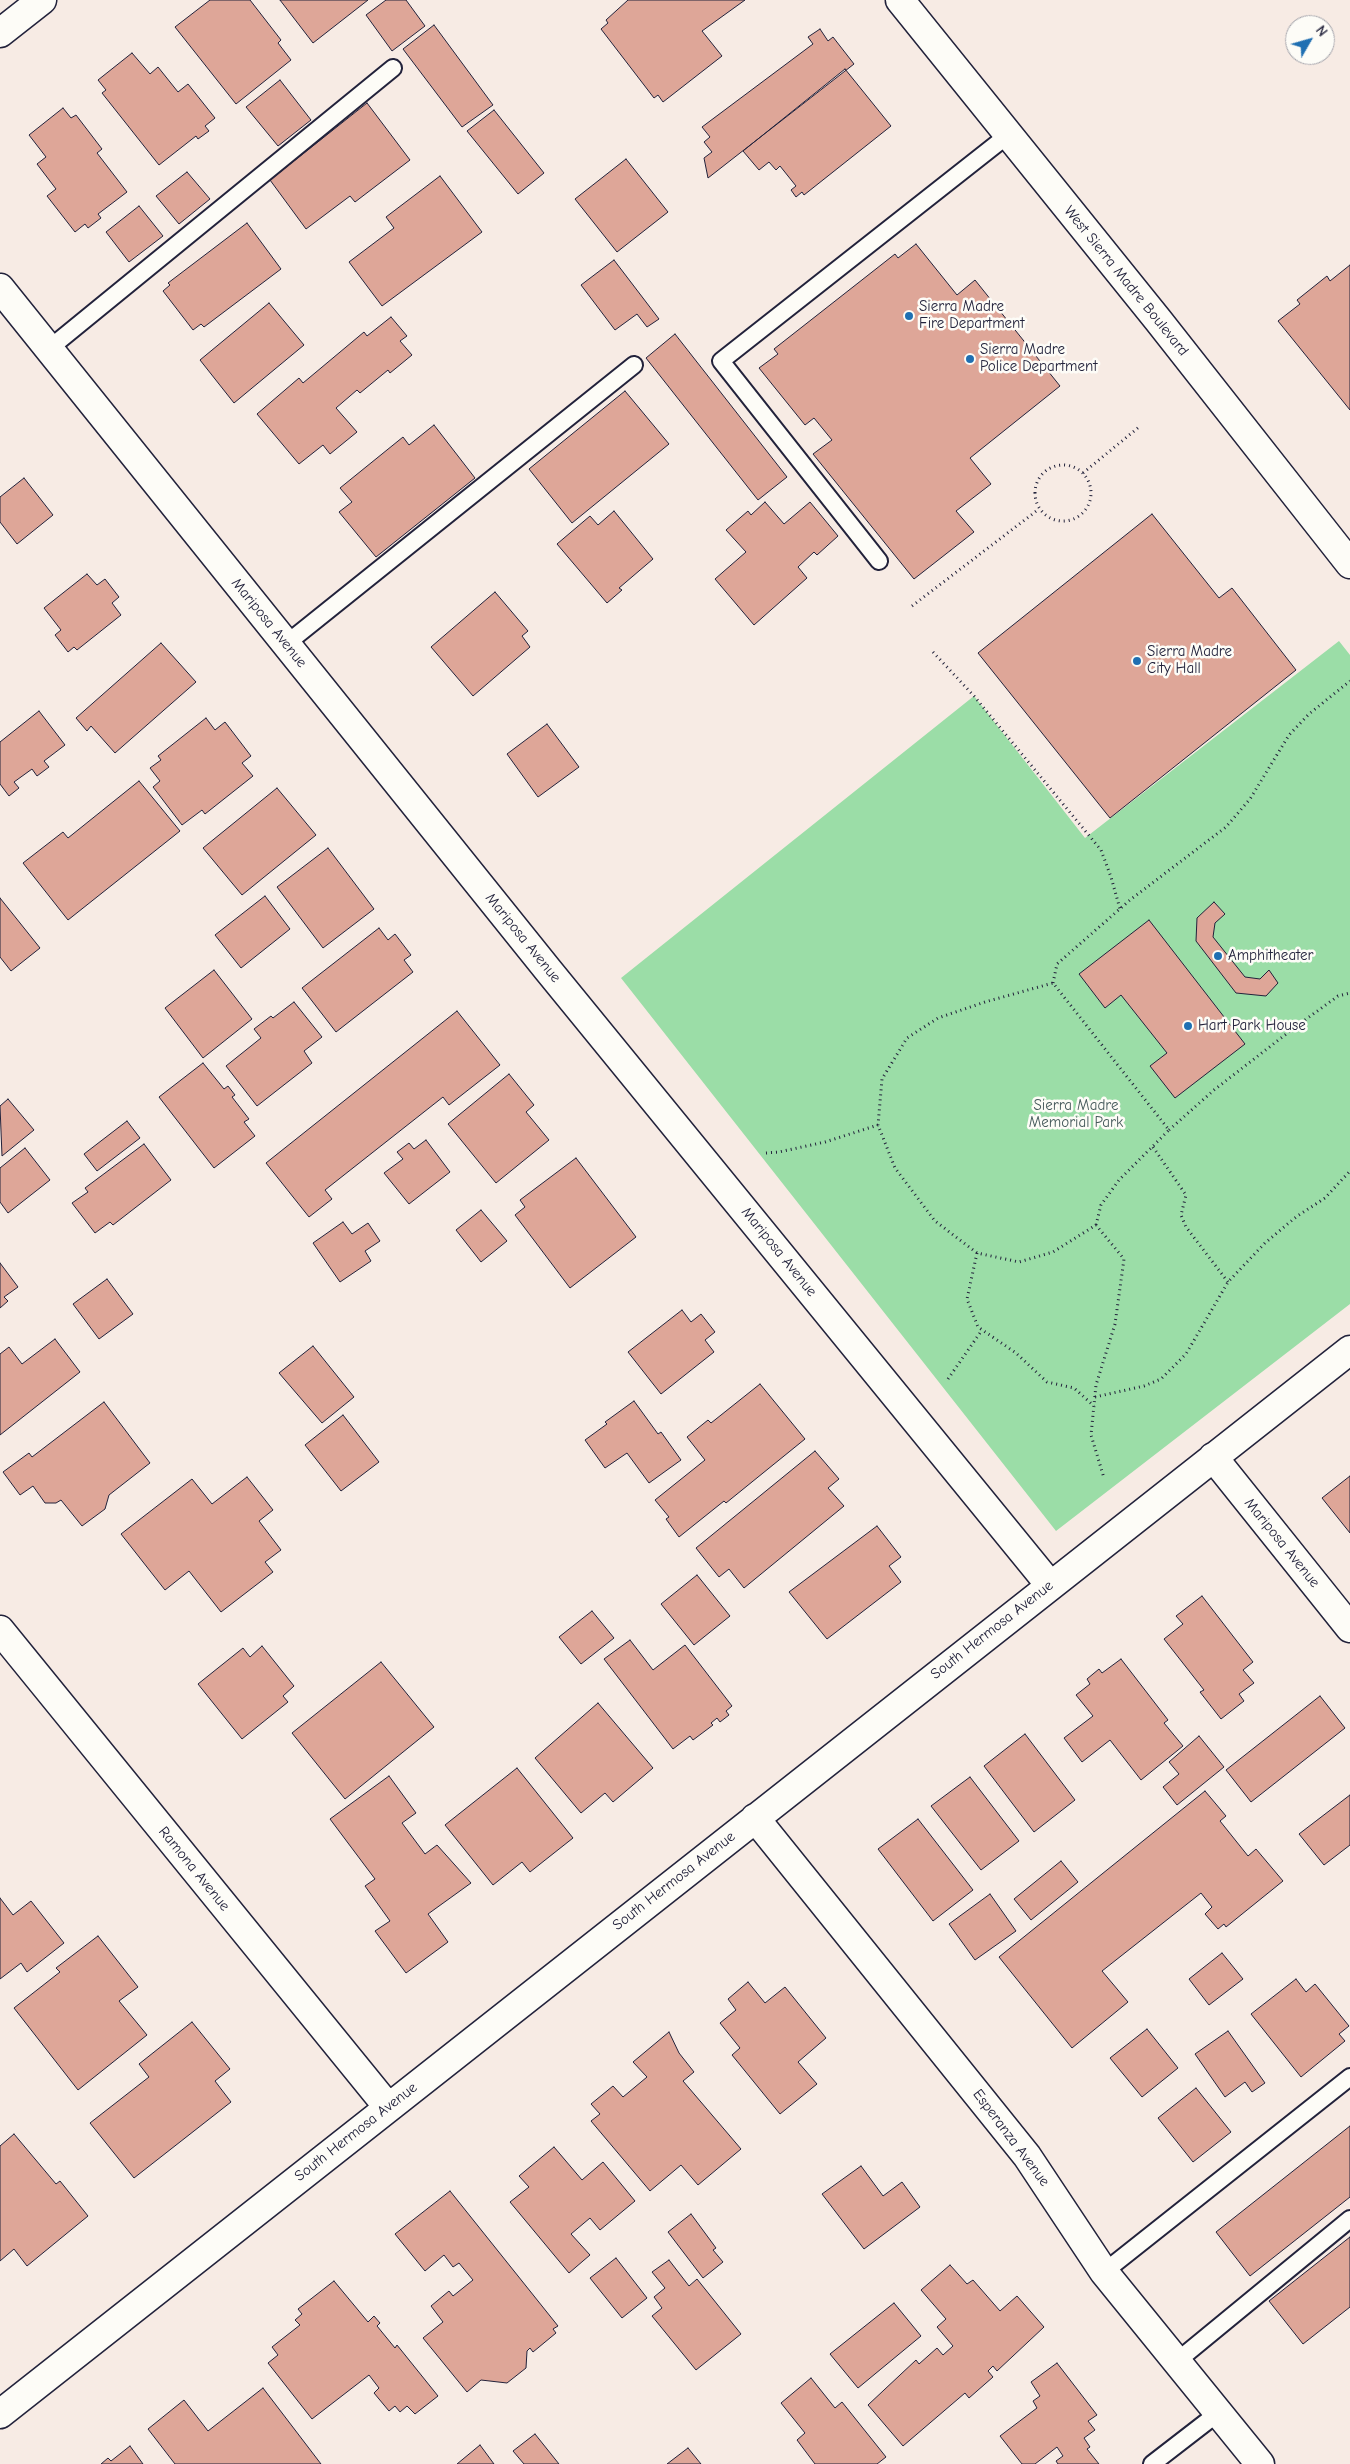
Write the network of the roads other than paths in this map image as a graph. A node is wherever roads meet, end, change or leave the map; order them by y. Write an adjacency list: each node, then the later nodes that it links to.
1 (42, 0): 3 (street)
2 (900, 0): 5 (street, West Sierra Madre Boulevard)
3 (0, 33)
4 (393, 68): 7 (lane)
5 (1008, 135): 9 (lane); 10 (street, West Sierra Madre Boulevard)
6 (0, 288): 7 (street, Mariposa Avenue)
7 (50, 348): 11 (street, Mariposa Avenue)
8 (634, 365): 11 (lane)
9 (878, 561)
10 (1350, 564)
11 (286, 644): 14 (street, Mariposa Avenue)
12 (1350, 1350): 13 (street, South Hermosa Avenue)
13 (1213, 1457): 14 (street, South Hermosa Avenue); 15 (street, Mariposa Avenue)
14 (1050, 1585): 17 (street, South Hermosa Avenue)
15 (1350, 1628)
16 (0, 1630): 19 (street, Ramona Avenue)
17 (755, 1818): 19 (street, South Hermosa Avenue); 21 (street, Esperanza Avenue)
18 (1350, 2077): 21 (lane)
19 (388, 2107): 24 (street, South Hermosa Avenue)
20 (1350, 2218): 22 (lane)
21 (1104, 2272): 22 (street, Esperanza Avenue)
22 (1176, 2362): 23 (street, Esperanza Avenue)
23 (1218, 2412): 25 (lane); 26 (street, Esperanza Avenue)
24 (0, 2414)
25 (1152, 2464)
26 (1260, 2464)

